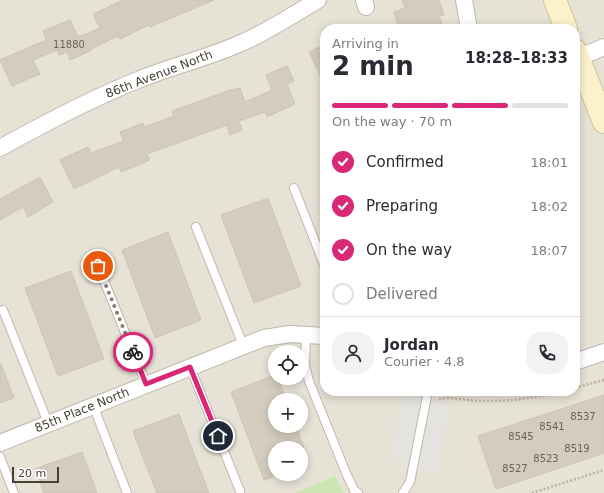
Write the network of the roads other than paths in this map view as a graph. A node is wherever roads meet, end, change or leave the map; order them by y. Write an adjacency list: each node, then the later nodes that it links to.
1 (318, 0): 10 (street, 86th Avenue North)
2 (464, 0): 4 (street)
3 (555, 0): 5 (street)
4 (468, 24)
5 (564, 24)
6 (604, 47): 7 (street)
7 (580, 55)
8 (580, 65): 9 (street)
9 (604, 122)
10 (0, 148)
11 (294, 188): 13 (lane)
12 (196, 227): 18 (lane)
13 (320, 254)
14 (98, 266): 22 (lane)
15 (3, 310): 25 (lane)
16 (306, 334): 17 (street, 85th Place North); 18 (street, 85th Place North); 31 (lane)
17 (320, 335)
18 (243, 345): 21 (street, 85th Place North)
19 (604, 352): 20 (street)
20 (580, 360)
21 (190, 367): 22 (street, 85th Place North); 28 (lane)
22 (146, 384): 24 (street, 85th Place North)
23 (427, 396): 32 (lane)
24 (93, 405): 25 (street, 85th Place North); 30 (lane)
25 (48, 423): 26 (street, 85th Place North)
26 (0, 443)
27 (0, 457): 29 (lane)
28 (240, 491)
29 (14, 493)
30 (128, 493)
31 (358, 493)
32 (403, 493)

